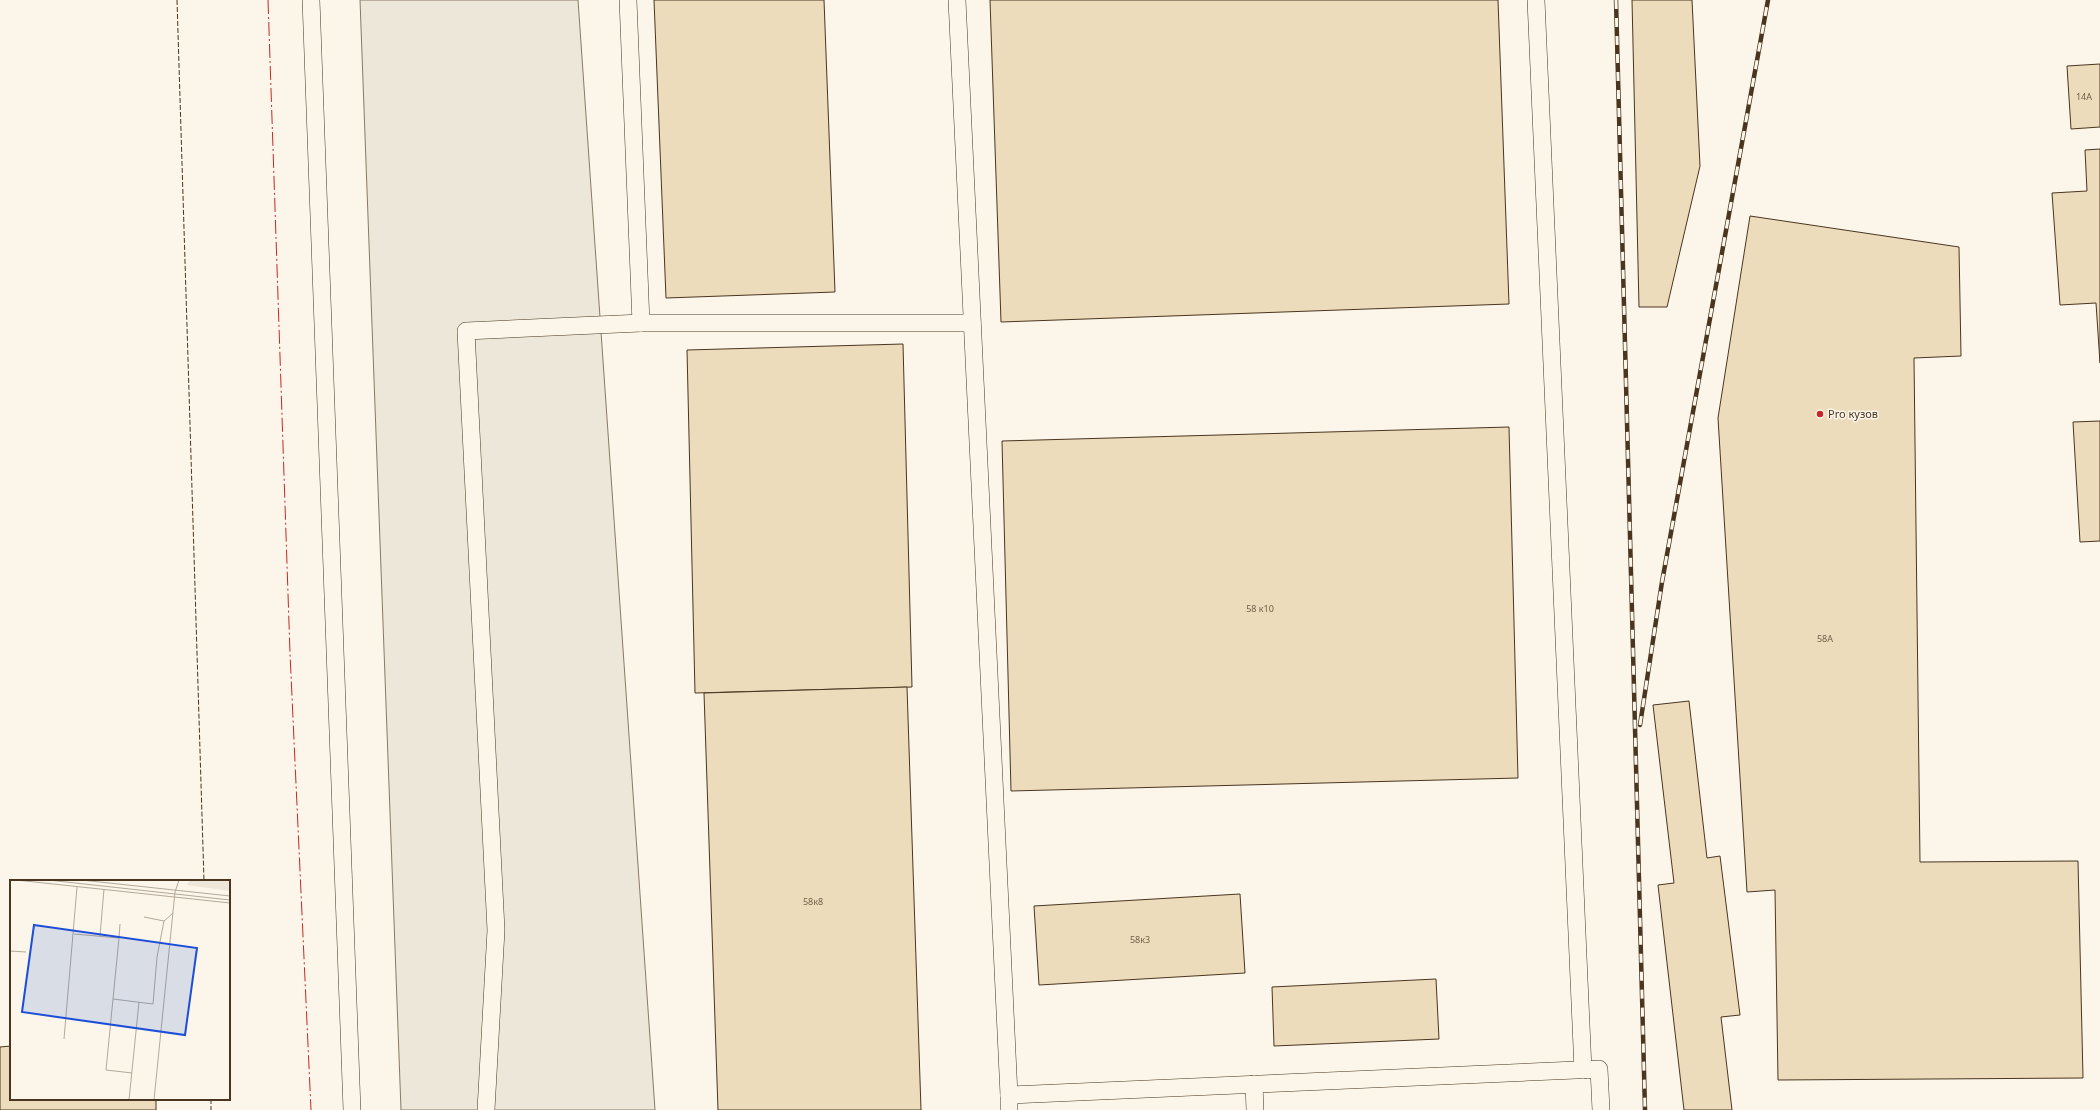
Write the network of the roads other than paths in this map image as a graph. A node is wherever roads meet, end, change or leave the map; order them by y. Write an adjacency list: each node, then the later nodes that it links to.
1 (311, 0): 10 (lane)
2 (628, 0): 5 (lane)
3 (958, 0): 6 (lane)
4 (1536, 0): 7 (lane)
5 (641, 323): 6 (lane); 11 (lane)
6 (972, 323): 9 (lane)
7 (1583, 1070): 8 (lane); 13 (lane)
8 (1254, 1084): 9 (lane); 12 (lane)
9 (1009, 1103)
10 (352, 1110)
11 (486, 1110)
12 (1255, 1110)
13 (1600, 1110)

